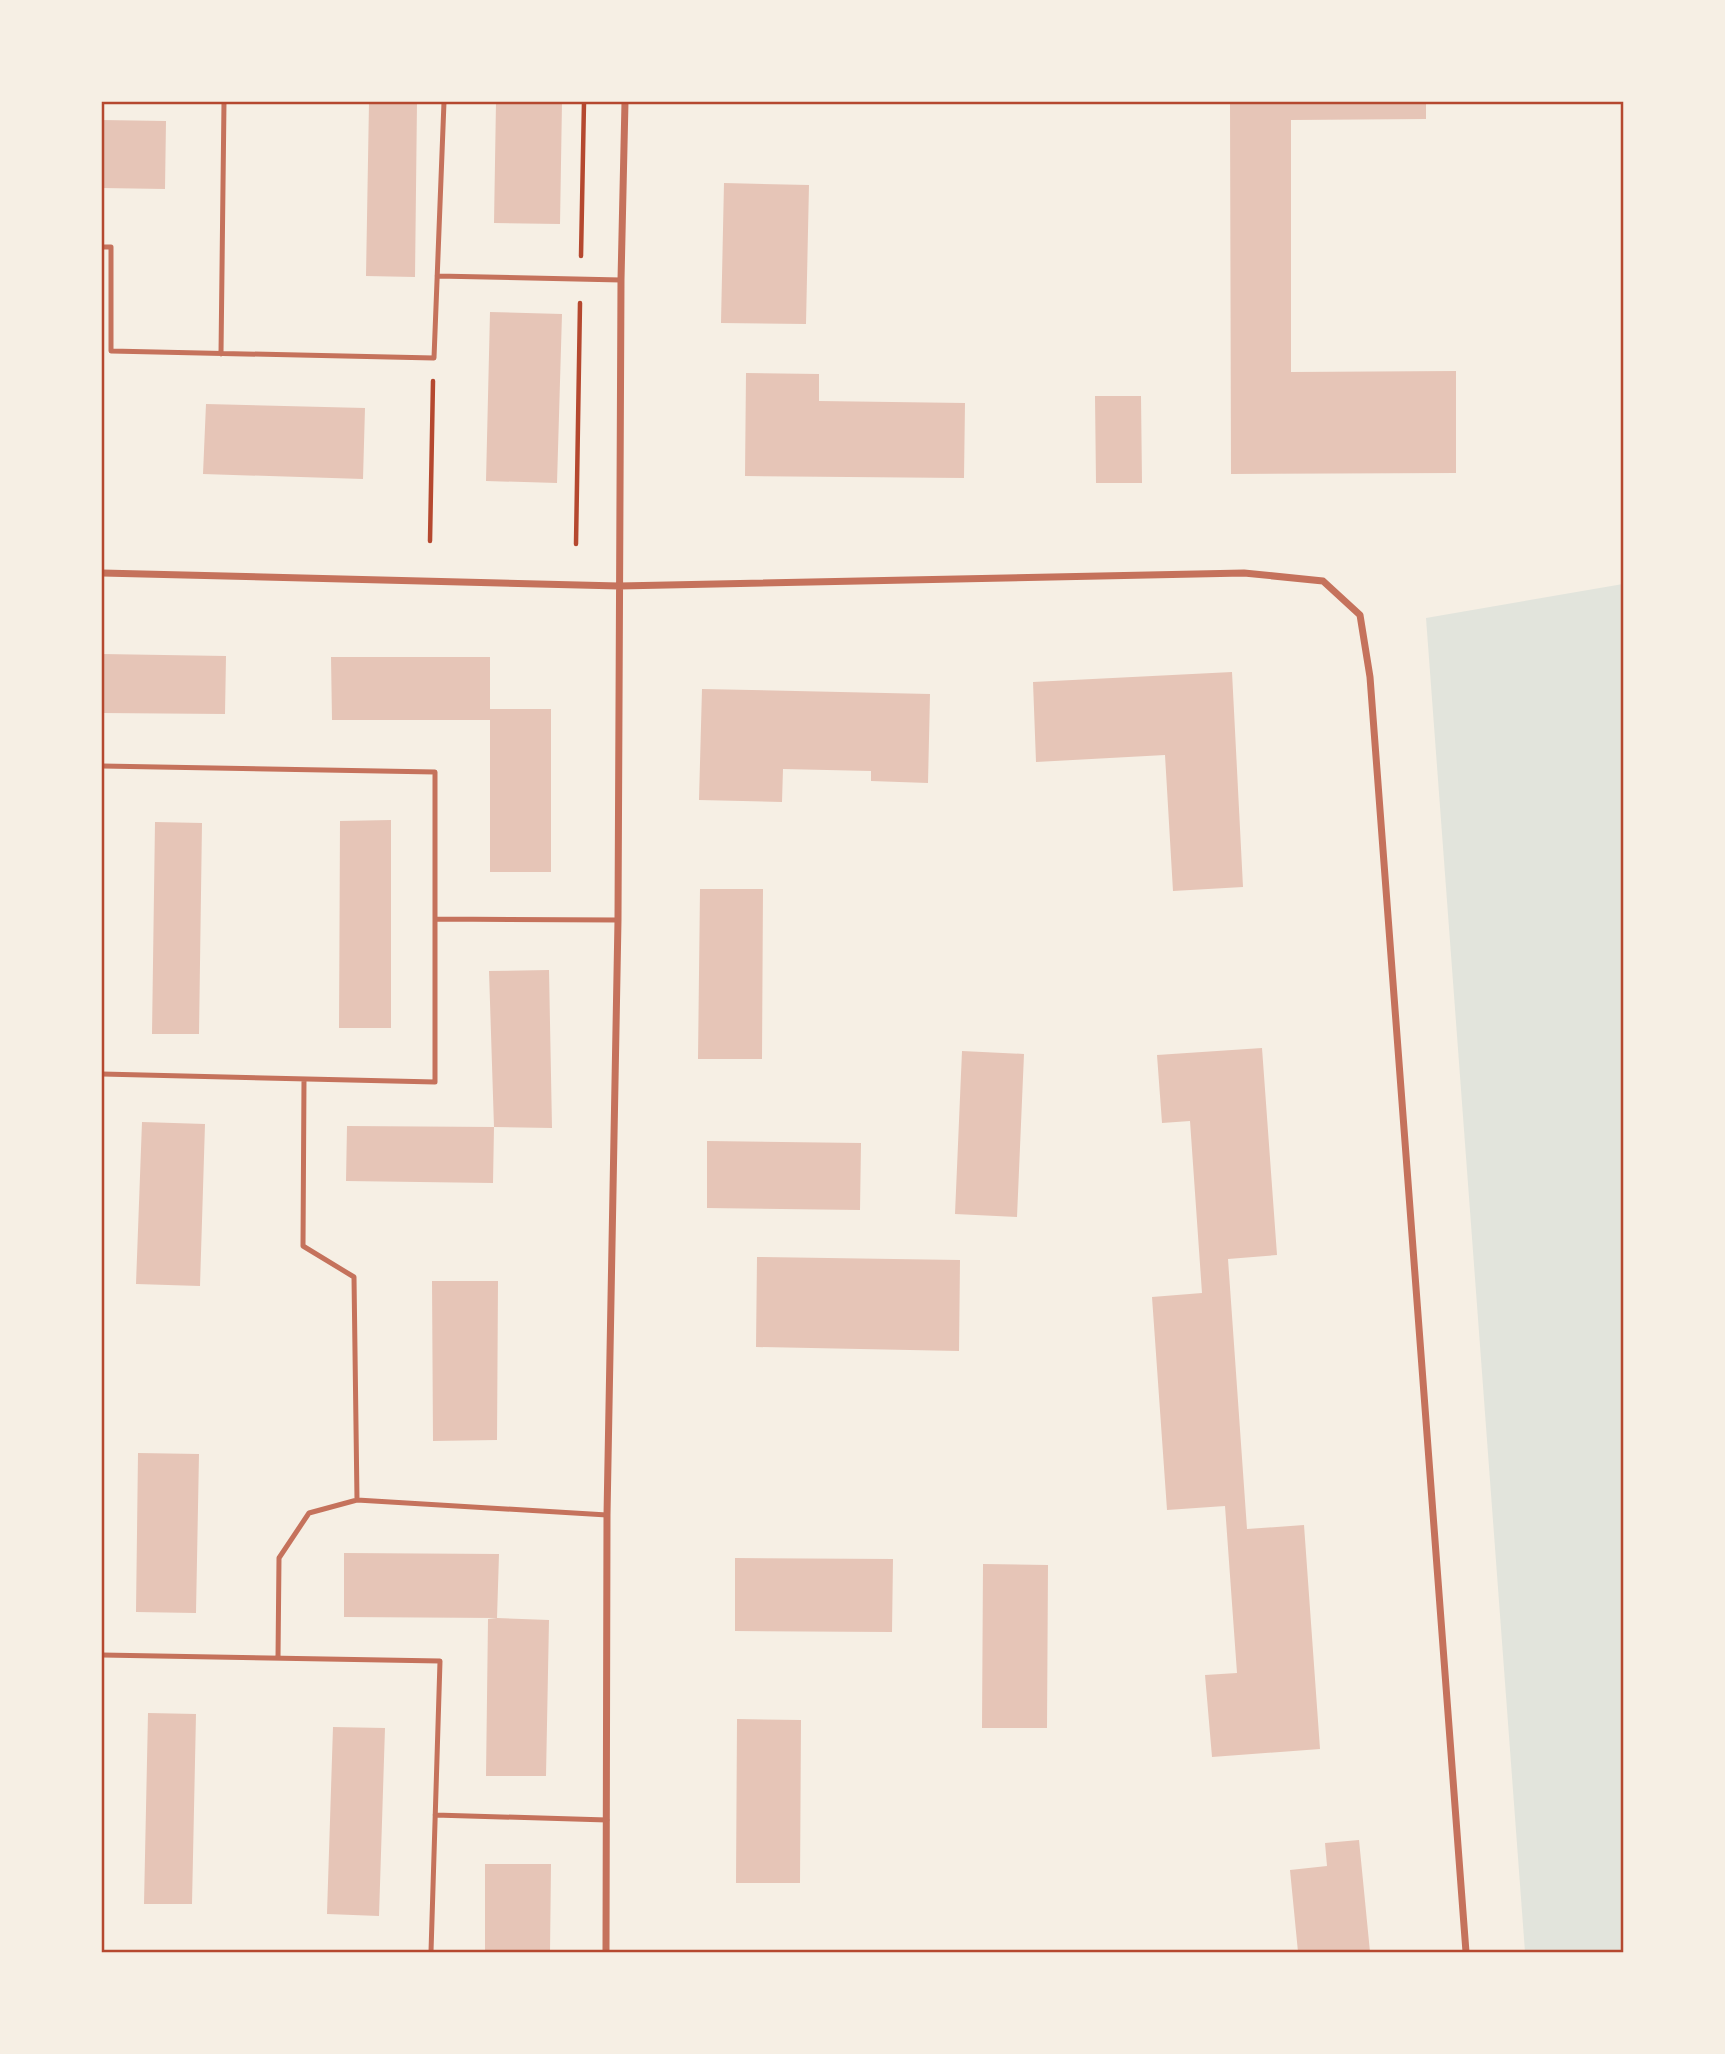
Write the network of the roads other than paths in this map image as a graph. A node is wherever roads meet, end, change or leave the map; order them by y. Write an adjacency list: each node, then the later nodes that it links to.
1 (224, 102): 7 (lane)
2 (444, 102): 5 (lane)
3 (625, 102): 6 (street)
4 (102, 247): 7 (lane)
5 (437, 276): 6 (lane); 7 (lane)
6 (621, 281): 9 (street)
7 (220, 354)
8 (102, 573): 9 (street)
9 (619, 586): 12 (street); 23 (street)
10 (102, 766): 11 (lane)
11 (435, 919): 12 (lane); 14 (lane)
12 (618, 920): 16 (street)
13 (102, 1074): 14 (lane)
14 (303, 1079): 15 (lane)
15 (357, 1500): 16 (lane); 18 (lane)
16 (607, 1515): 20 (street)
17 (102, 1655): 18 (lane)
18 (278, 1658): 19 (lane)
19 (435, 1815): 20 (lane); 21 (lane)
20 (607, 1820): 22 (street)
21 (431, 1952)
22 (606, 1952)
23 (1466, 1952)

